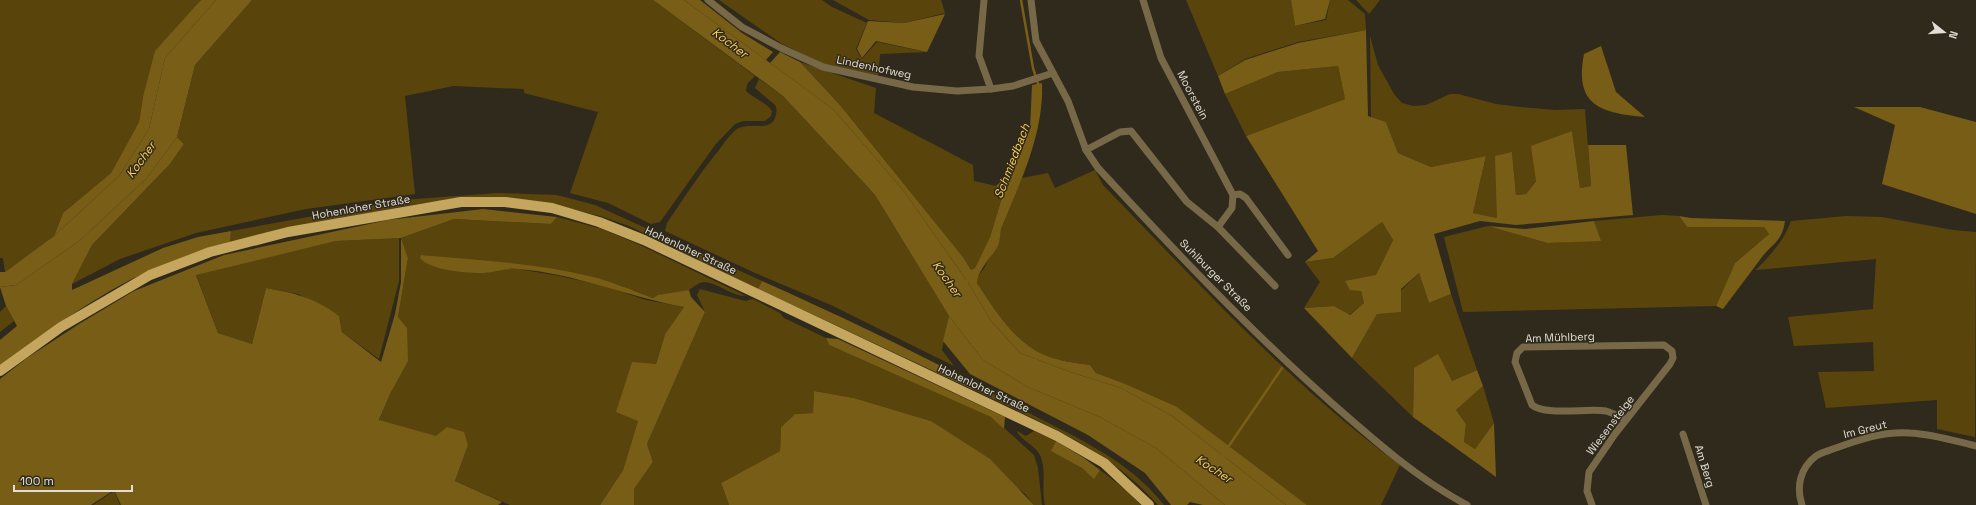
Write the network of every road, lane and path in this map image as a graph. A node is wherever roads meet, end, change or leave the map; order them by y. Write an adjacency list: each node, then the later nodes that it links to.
1 (708, 0): 6 (street, Lindenhofweg)
2 (984, 0): 6 (street)
3 (1031, 0): 5 (street, Suhlburger Straße)
4 (1143, 0): 8 (street, Moorstein)
5 (1052, 73): 6 (street, Lindenhofweg); 7 (street, Suhlburger Straße)
6 (991, 89)
7 (1086, 150): 9 (street); 18 (street, Suhlburger Straße)
8 (1233, 195): 9 (street); 10 (street)
9 (1218, 227): 11 (street)
10 (1288, 255)
11 (1275, 286)
12 (1670, 364): 14 (street, Wiesensteige); 14 (street, Am Mühlberg)
13 (0, 371): 17 (main road, Hohenloher Straße)
14 (1626, 420): 19 (street, Wiesensteige)
15 (1683, 434): 20 (street, Am Berg)
16 (1976, 446): 21 (street, Im Greut)
17 (1149, 505)
18 (1467, 505)
19 (1592, 505)
20 (1706, 505)
21 (1802, 505)

